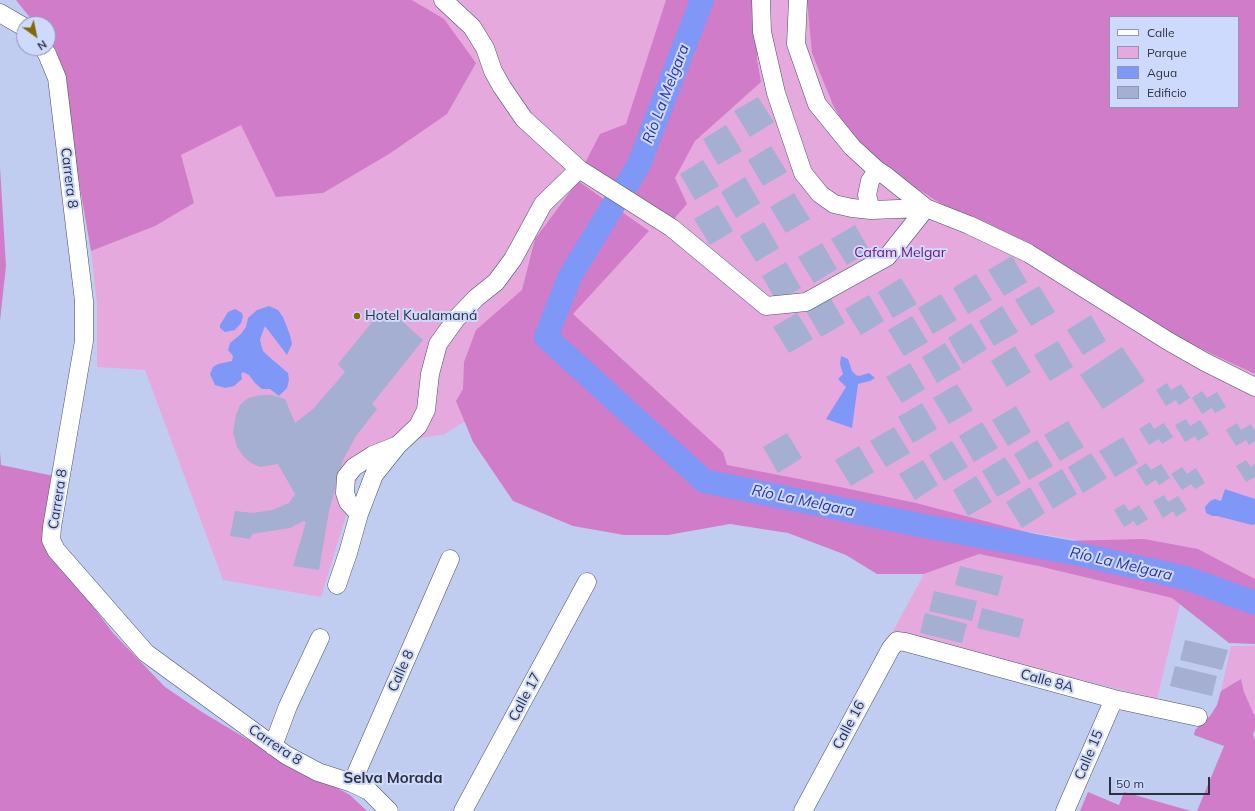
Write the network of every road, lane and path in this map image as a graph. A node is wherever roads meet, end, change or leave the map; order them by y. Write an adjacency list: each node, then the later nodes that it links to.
1 (443, 0): 7 (street)
2 (761, 0): 10 (street)
3 (798, 0): 8 (street)
4 (0, 13): 5 (street)
5 (16, 22)
6 (48, 56): 21 (street, Carrera 8)
7 (579, 169): 9 (street); 12 (street)
8 (877, 170): 9 (street); 10 (street)
9 (926, 208): 10 (street); 11 (street)
10 (872, 210)
11 (1255, 387)
12 (398, 445): 13 (street); 13 (street)
13 (359, 514): 16 (street)
14 (450, 559): 22 (street, Calle 8)
15 (586, 582): 24 (street, Calle 17)
16 (337, 585)
17 (320, 638): 21 (street)
18 (897, 641): 19 (street, Calle 8A); 25 (street, Calle 16)
19 (1114, 699): 20 (street, Calle 8A); 26 (street, Calle 15)
20 (1198, 717)
21 (273, 746): 22 (street, Carrera 8)
22 (352, 783): 23 (street, Carrera 8)
23 (389, 811)
24 (463, 811)
25 (803, 811)
26 (1065, 811)

